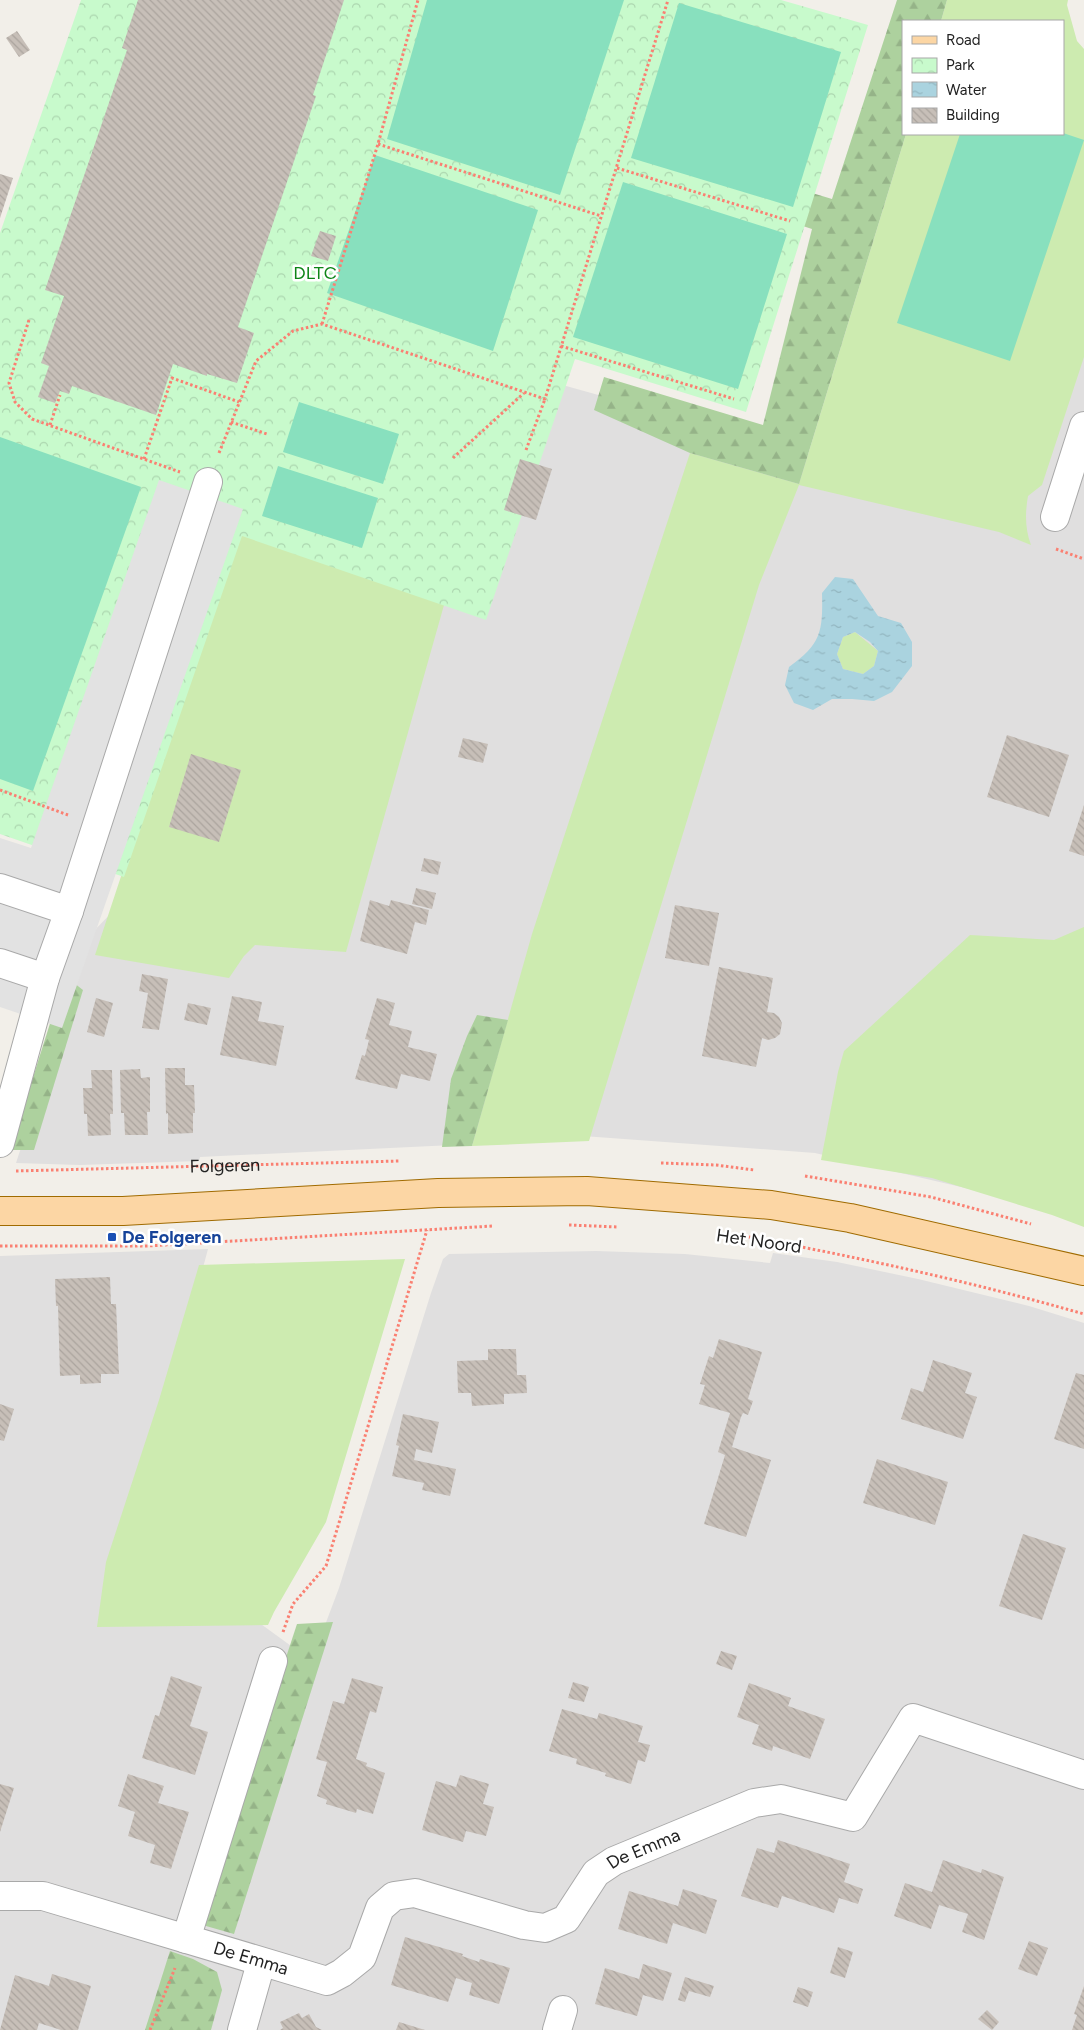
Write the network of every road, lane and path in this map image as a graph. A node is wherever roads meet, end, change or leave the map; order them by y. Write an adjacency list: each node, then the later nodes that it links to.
1 (418, 0): 3 (path)
2 (668, 0): 4 (path)
3 (378, 144): 5 (path); 8 (path)
4 (617, 168): 5 (path); 6 (path)
5 (601, 216): 9 (path)
6 (790, 221)
7 (29, 320): 16 (path)
8 (322, 324): 10 (path); 14 (path)
9 (561, 346): 12 (path); 13 (path)
10 (524, 392): 12 (path); 20 (path)
11 (60, 395): 16 (path)
12 (545, 399): 19 (path)
13 (734, 399)
14 (239, 402): 15 (path); 21 (path)
15 (231, 422): 18 (path); 22 (path)
16 (50, 425): 21 (path)
17 (1084, 426): 23 (street)
18 (267, 434)
19 (526, 450)
20 (453, 458)
21 (144, 459): 22 (path)
22 (208, 482): 25 (street)
23 (1055, 517)
24 (0, 790): 25 (path)
25 (97, 825): 27 (street)
26 (0, 888): 27 (street)
27 (69, 910): 29 (street)
28 (0, 963): 29 (street)
29 (45, 978): 30 (street)
30 (0, 1143)
31 (409, 1161): 32 (path, Folgeren)
32 (10, 1171)
33 (438, 1193): 34 (main road); 38 (path); 41 (main road, Het Noord)
34 (0, 1211)
35 (566, 1225): 37 (path)
36 (497, 1226): 38 (path)
37 (626, 1228)
38 (427, 1230): 40 (path); 43 (path)
39 (742, 1236): 42 (path, Het Noord)
40 (0, 1246)
41 (1084, 1271)
42 (1084, 1314)
43 (273, 1661): 46 (street)
44 (1084, 1775): 47 (street, De Emma)
45 (0, 1896): 46 (street, De Emma)
46 (186, 1939): 47 (street, De Emma); 48 (path)
47 (262, 1963): 49 (street)
48 (150, 2030)
49 (242, 2030)

